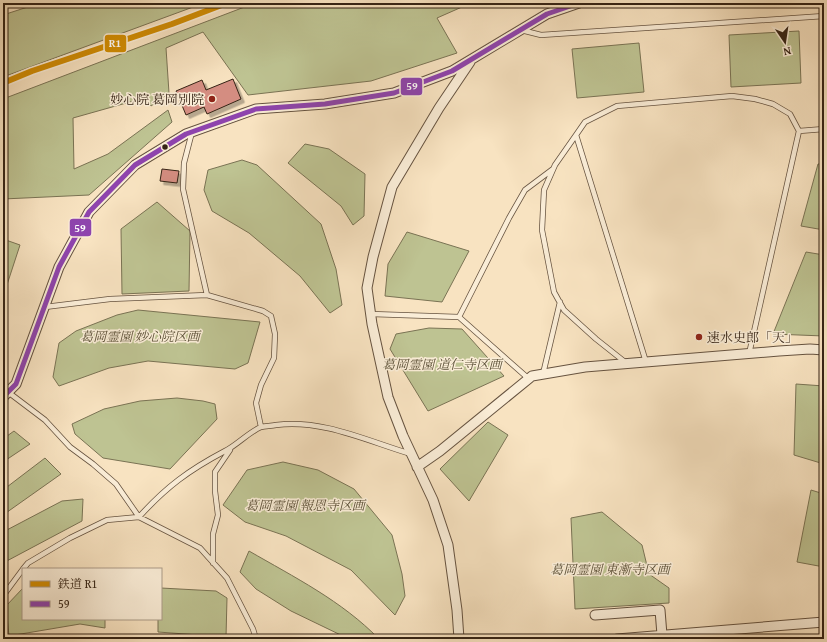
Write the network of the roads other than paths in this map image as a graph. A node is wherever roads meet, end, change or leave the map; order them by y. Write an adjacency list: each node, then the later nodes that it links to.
1 (578, 3): 3 (street)
2 (824, 16): 3 (lane)
3 (521, 30): 4 (street)
4 (471, 60): 7 (street); 13 (street)
5 (824, 129): 6 (lane)
6 (799, 131): 8 (lane); 16 (lane)
7 (192, 132): 10 (lane); 12 (street)
8 (576, 135): 9 (lane); 17 (lane)
9 (554, 168): 11 (lane); 14 (lane)
10 (207, 294): 12 (lane); 22 (lane)
11 (560, 302): 18 (lane); 19 (lane)
12 (45, 307): 21 (street)
13 (371, 314): 14 (lane); 24 (street)
14 (459, 317): 20 (lane)
15 (824, 350): 16 (street)
16 (749, 354): 17 (street)
17 (646, 362): 18 (street)
18 (627, 364): 19 (street)
19 (544, 374): 20 (street)
20 (528, 379): 25 (street)
21 (6, 395): 26 (lane)
22 (261, 427): 23 (lane); 24 (lane)
23 (230, 448): 26 (lane); 27 (lane)
24 (411, 454): 25 (street)
25 (417, 467): 35 (street)
26 (139, 517): 27 (lane); 28 (lane)
27 (213, 563): 34 (lane)
28 (24, 568)
29 (22, 570): 30 (lane)
30 (3, 596)
31 (595, 615): 33 (street)
32 (824, 622): 33 (street)
33 (662, 635): 36 (street)
34 (256, 639)
35 (459, 639)
36 (617, 639)

